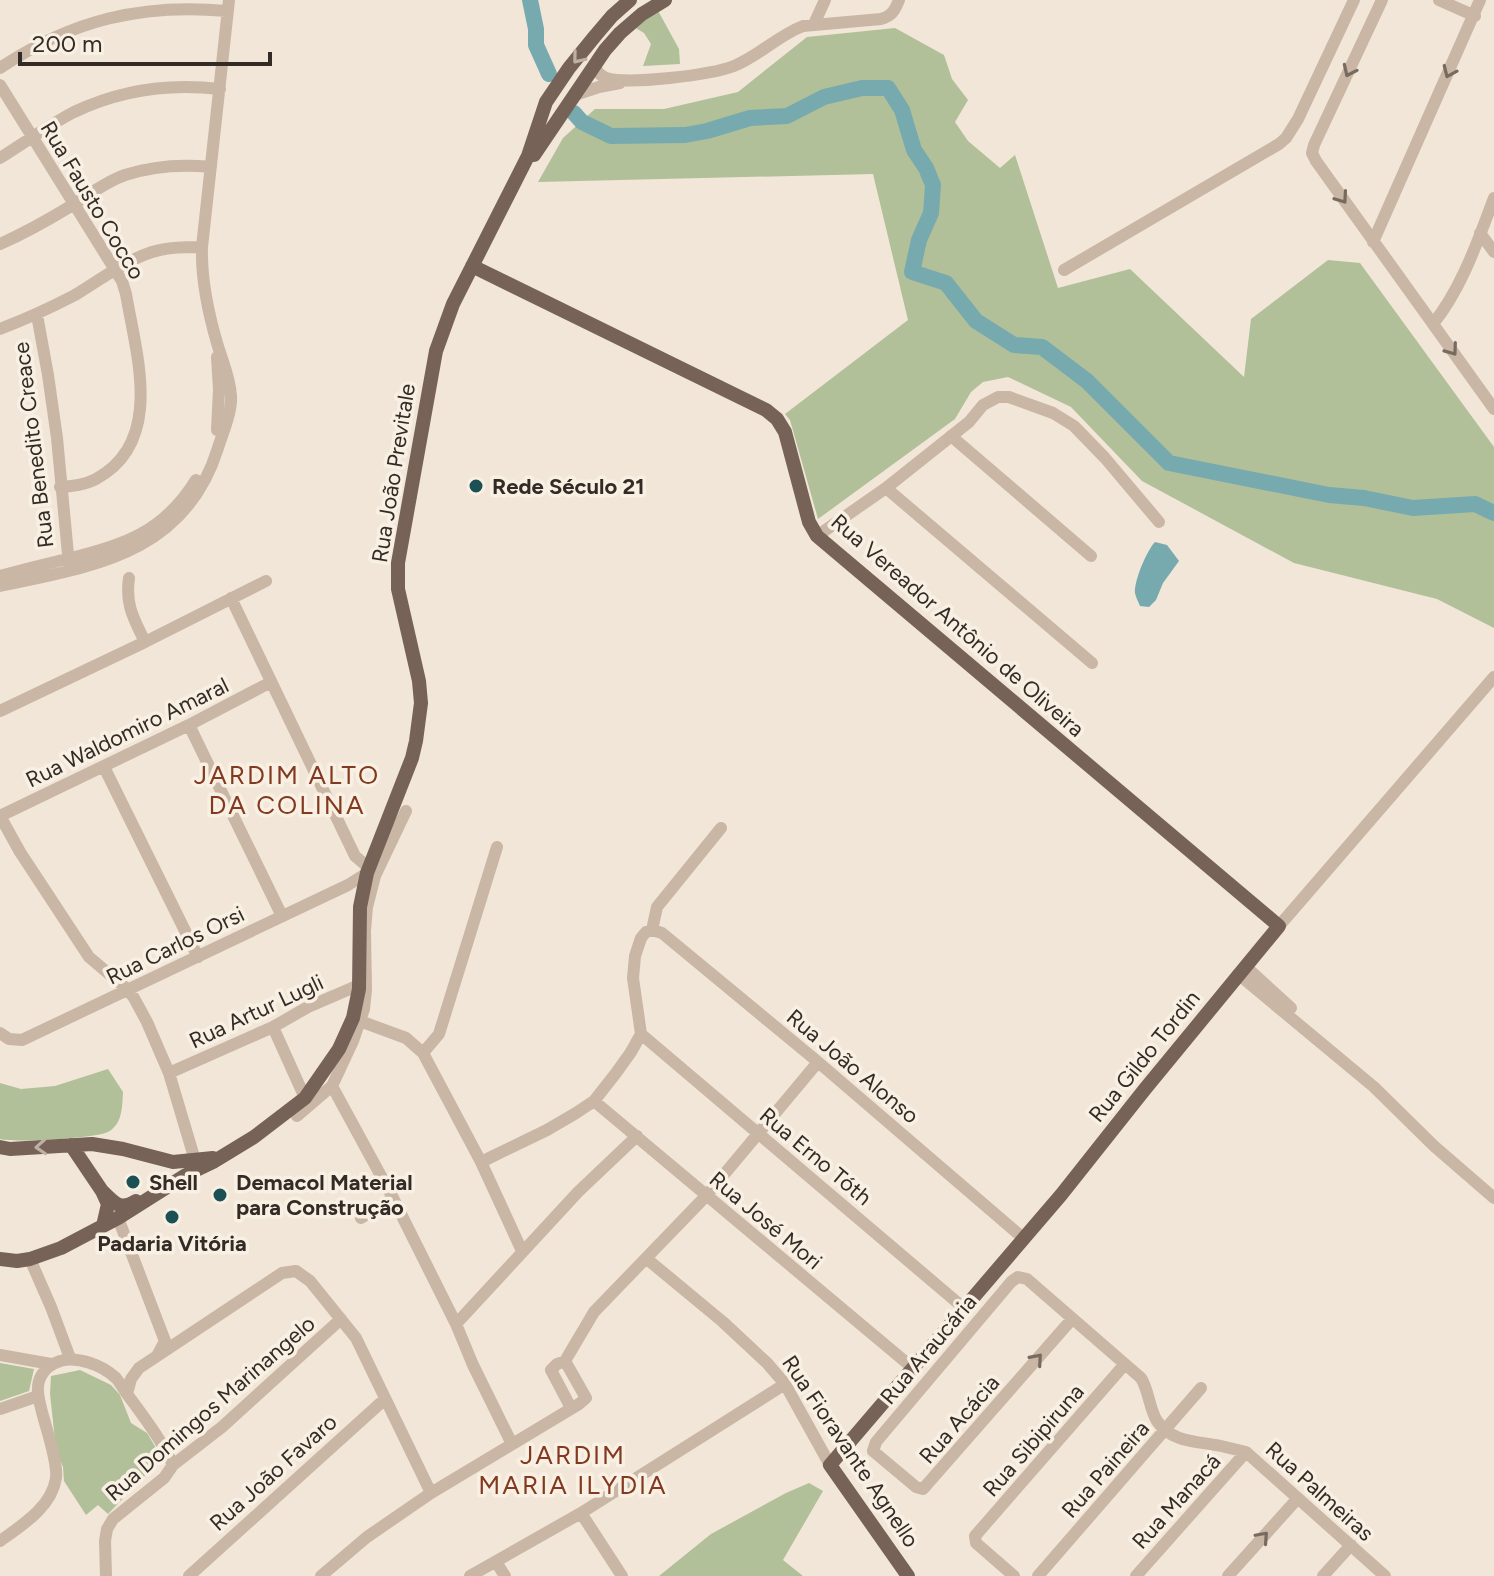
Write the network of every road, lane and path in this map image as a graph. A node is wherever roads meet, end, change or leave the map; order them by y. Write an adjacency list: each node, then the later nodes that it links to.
1 (665, 0): 10 (main road, Rua João Previtale)
2 (825, 0): 12 (street)
3 (1354, 0): 34 (street)
4 (1382, 0): 28 (street, one-way to 28)
5 (1439, 0): 11 (street)
6 (1480, 0): 11 (street)
7 (626, 2): 19 (main road, Rua João Previtale, one-way to 19)
8 (897, 5): 12 (street)
9 (228, 6): 14 (street); 17 (street)
10 (645, 7): 13 (main road, Rua João Previtale)
11 (1475, 16): 28 (street, one-way to 28)
12 (814, 24): 15 (street)
13 (594, 65): 15 (street); 18 (main road, Rua João Previtale)
14 (0, 68)
15 (631, 81): 18 (street)
16 (0, 85): 21 (street, Rua Fausto Cocco)
17 (220, 89): 21 (street); 23 (street)
18 (575, 95): 20 (main road, Rua João Previtale)
19 (546, 102): 20 (main road); 24 (main road, Rua João Previtale)
20 (561, 115): 24 (main road, Rua João Previtale)
21 (34, 137): 22 (street); 26 (street, Rua Fausto Cocco)
22 (0, 158)
23 (211, 167): 26 (street); 30 (street)
24 (518, 178): 32 (main road, Rua João Previtale)
25 (1494, 198): 27 (street)
26 (74, 205): 29 (street); 33 (street, Rua Fausto Cocco)
27 (1486, 225): 31 (street); 36 (street)
28 (1373, 242): 36 (street)
29 (0, 244)
30 (202, 247): 33 (street); 45 (street)
31 (1494, 252)
32 (472, 266): 43 (main road, Rua Vereador Antônio de Oliveira); 63 (main road, Rua João Previtale)
33 (116, 270): 35 (street); 40 (street, Rua Fausto Cocco)
34 (1064, 270)
35 (37, 315): 37 (street); 40 (street, Rua Benedito Creace)
36 (1433, 324): 38 (street, one-way to 38)
37 (0, 329)
38 (1494, 409)
39 (951, 436): 41 (street); 42 (street); 44 (street)
40 (60, 487): 45 (street, Rua Benedito Creace)
41 (886, 488): 43 (street); 52 (street)
42 (1159, 522)
43 (817, 536): 65 (main road, Rua Vereador Antônio de Oliveira)
44 (1091, 556)
45 (69, 565): 46 (street); 49 (street)
46 (0, 576)
47 (129, 578): 51 (street)
48 (266, 581): 50 (street)
49 (0, 586)
50 (231, 598): 51 (street); 54 (street)
51 (145, 642): 55 (street)
52 (1092, 663)
53 (1494, 677): 65 (street, Rua Gildo Tordin)
54 (271, 682): 56 (street, Rua Waldomiro Amaral); 63 (street)
55 (0, 711)
56 (189, 725): 57 (street, Rua Waldomiro Amaral); 64 (street)
57 (104, 767): 59 (street, Rua Waldomiro Amaral); 67 (street)
58 (406, 811): 71 (street)
59 (0, 816): 61 (street)
60 (721, 828): 66 (street)
61 (6, 842): 70 (street)
62 (497, 847): 75 (street)
63 (368, 871): 64 (street, Rua Carlos Orsi); 69 (main road, Rua João Previtale)
64 (282, 916): 67 (street, Rua Carlos Orsi)
65 (1279, 926): 68 (main road, Rua Gildo Tordin)
66 (652, 930): 74 (street); 76 (street, Rua João Alonso)
67 (198, 957): 70 (street, Rua Carlos Orsi)
68 (1242, 970): 88 (street); 92 (street); 96 (main road, Rua Gildo Tordin)
69 (359, 985): 72 (street, Rua Artur Lugli); 79 (main road, Rua João Previtale)
70 (128, 990): 73 (street, Rua Carlos Orsi); 77 (street)
71 (360, 1021): 75 (street); 78 (street)
72 (273, 1027): 77 (street, Rua Artur Lugli); 79 (street)
73 (0, 1033)
74 (641, 1034): 80 (street); 82 (street, Rua Erno Tóth)
75 (423, 1053): 86 (street)
76 (818, 1062): 82 (street); 96 (street, Rua João Alonso)
77 (169, 1073): 87 (street)
78 (332, 1086): 81 (street); 91 (street)
79 (305, 1098): 87 (main road, Rua João Previtale)
80 (594, 1101): 83 (street, Rua José Mori); 86 (street)
81 (297, 1116)
82 (758, 1133): 90 (street); 101 (street, Rua Erno Tóth)
83 (637, 1136): 90 (street, Rua José Mori); 97 (street)
84 (71, 1145): 85 (main road, one-way to 85); 87 (main road); 89 (main road)
85 (0, 1147)
86 (481, 1162): 97 (street)
87 (187, 1166): 93 (main road, Rua João Previtale)
88 (1494, 1188)
89 (102, 1191): 93 (main road); 95 (main road)
90 (706, 1196): 100 (street); 110 (street, Rua José Mori)
91 (393, 1198): 94 (street); 104 (street)
92 (1494, 1198)
93 (118, 1212): 95 (main road, Rua João Previtale); 107 (street)
94 (361, 1218)
95 (96, 1229): 99 (main road)
96 (1023, 1238): 101 (main road, Rua Gildo Tordin)
97 (522, 1251): 104 (street)
98 (0, 1259): 99 (main road)
99 (30, 1259): 106 (street)
100 (647, 1259): 111 (street, Rua Fioravante Agnello); 119 (street)
101 (965, 1309): 110 (main road, Rua Gildo Tordin)
102 (341, 1319): 107 (street); 115 (street); 121 (street, Rua Domingos Marinangelo)
103 (1072, 1319): 109 (street); 118 (street, Rua Araucária); 118 (street, Rua Acácia, one-way to 103)
104 (456, 1324): 119 (street)
105 (0, 1355): 108 (street)
106 (70, 1358): 108 (street); 113 (street)
107 (154, 1359): 113 (street)
108 (51, 1364): 114 (street)
109 (1125, 1364): 117 (street); 136 (street, Rua Sibipiruna)
110 (914, 1369): 122 (main road, Rua Gildo Tordin)
111 (785, 1384): 122 (street, Rua Fioravante Agnello); 125 (street)
112 (1201, 1388): 117 (street, Rua Paineira)
113 (127, 1394): 121 (street)
114 (38, 1396): 116 (street); 126 (street)
115 (385, 1399): 123 (street); 130 (street, Rua João Favaro)
116 (0, 1409)
117 (1166, 1430): 120 (street, Rua Palmeiras); 137 (street, Rua Paineira)
118 (876, 1442)
119 (512, 1444): 123 (street)
120 (1246, 1452): 124 (street, Rua Palmeiras); 138 (street, Rua Manacá)
121 (173, 1465): 129 (street, Rua Domingos Marinangelo)
122 (830, 1465): 135 (main road, Rua Fioravante Agnello)
123 (431, 1493): 131 (street)
124 (1298, 1498): 127 (street, Rua Palmeiras); 139 (street, one-way to 124)
125 (581, 1513): 128 (street); 134 (street)
126 (0, 1541)
127 (1351, 1545): 140 (street); 141 (street, Rua Palmeiras)
128 (496, 1562): 132 (street); 133 (street)
129 (102, 1573)
130 (189, 1576)
131 (321, 1576)
132 (470, 1576)
133 (505, 1576)
134 (622, 1576)
135 (908, 1576)
136 (1014, 1576)
137 (1038, 1576)
138 (1136, 1576)
139 (1228, 1576)
140 (1323, 1576)
141 (1385, 1576)

